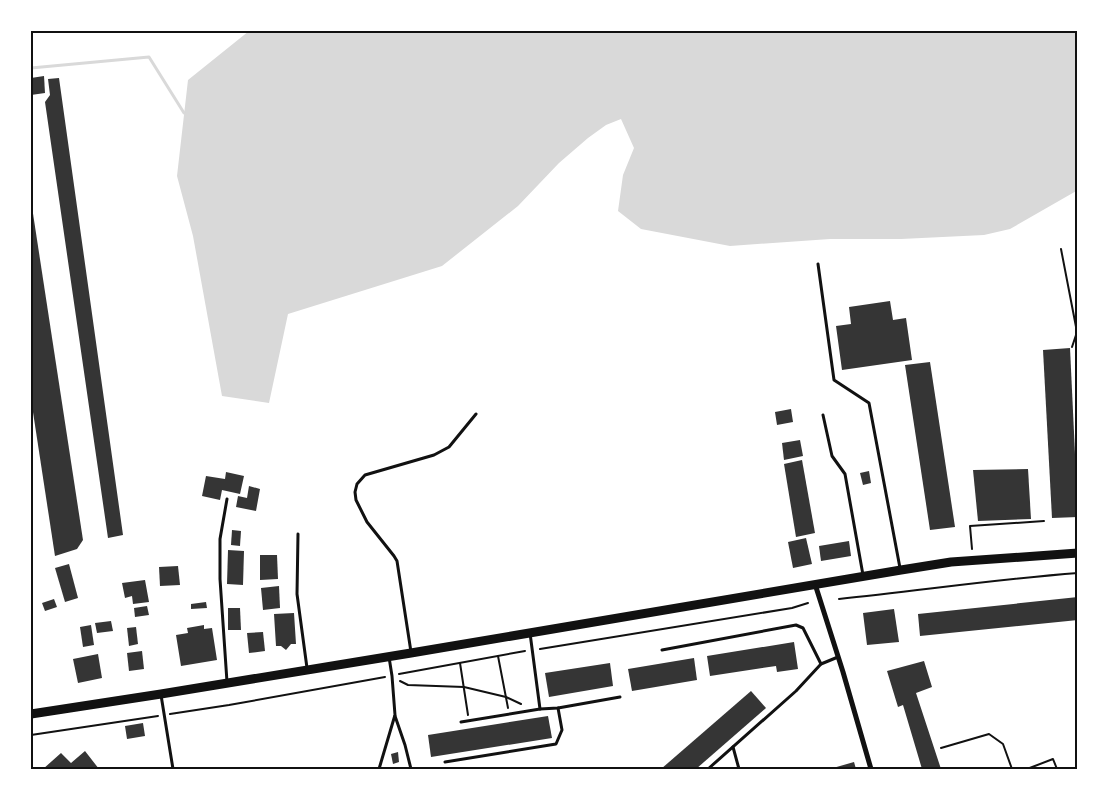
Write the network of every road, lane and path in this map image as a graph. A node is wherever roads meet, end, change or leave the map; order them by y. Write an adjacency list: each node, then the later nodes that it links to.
1 (1061, 249): 3 (path)
2 (818, 264): 11 (lane)
3 (1072, 347)
4 (476, 414): 20 (lane)
5 (823, 415): 13 (lane)
6 (227, 499): 28 (lane)
7 (1044, 521): 9 (path)
8 (298, 534): 26 (lane)
9 (972, 549)
10 (1078, 553): 11 (main road)
11 (901, 570): 13 (main road)
12 (1078, 573): 15 (path)
13 (863, 576): 14 (main road)
14 (815, 583): 17 (main road); 23 (street)
15 (839, 599)
16 (808, 602): 18 (path)
17 (530, 632): 18 (lane); 20 (main road)
18 (532, 650): 22 (path); 34 (lane)
19 (662, 650): 25 (lane)
20 (411, 653): 21 (main road)
21 (388, 656): 26 (main road); 27 (lane)
22 (498, 656): 24 (path); 32 (path)
23 (838, 657): 25 (lane); 51 (street)
24 (460, 663): 27 (path); 29 (path)
25 (821, 664): 43 (lane)
26 (307, 669): 28 (main road)
27 (392, 676): 29 (path); 38 (path); 39 (lane)
28 (228, 682): 30 (main road)
29 (464, 687): 32 (path); 40 (path)
30 (161, 694): 36 (main road); 38 (lane)
31 (620, 697): 33 (lane)
32 (506, 698): 35 (path); 37 (path)
33 (558, 708): 34 (lane); 45 (lane)
34 (540, 709): 35 (lane)
35 (534, 710): 37 (lane)
36 (31, 714)
37 (509, 714): 40 (lane)
38 (164, 715): 42 (path); 46 (lane)
39 (395, 715): 47 (lane); 48 (lane)
40 (469, 721): 41 (lane)
41 (462, 722)
42 (31, 734)
43 (733, 747): 49 (lane); 50 (lane)
44 (941, 748): 52 (path)
45 (445, 762)
46 (173, 769)
47 (379, 769)
48 (411, 769)
49 (708, 769)
50 (739, 769)
51 (871, 769)
52 (1012, 769)
53 (1027, 769): 54 (path)
54 (1057, 769)

